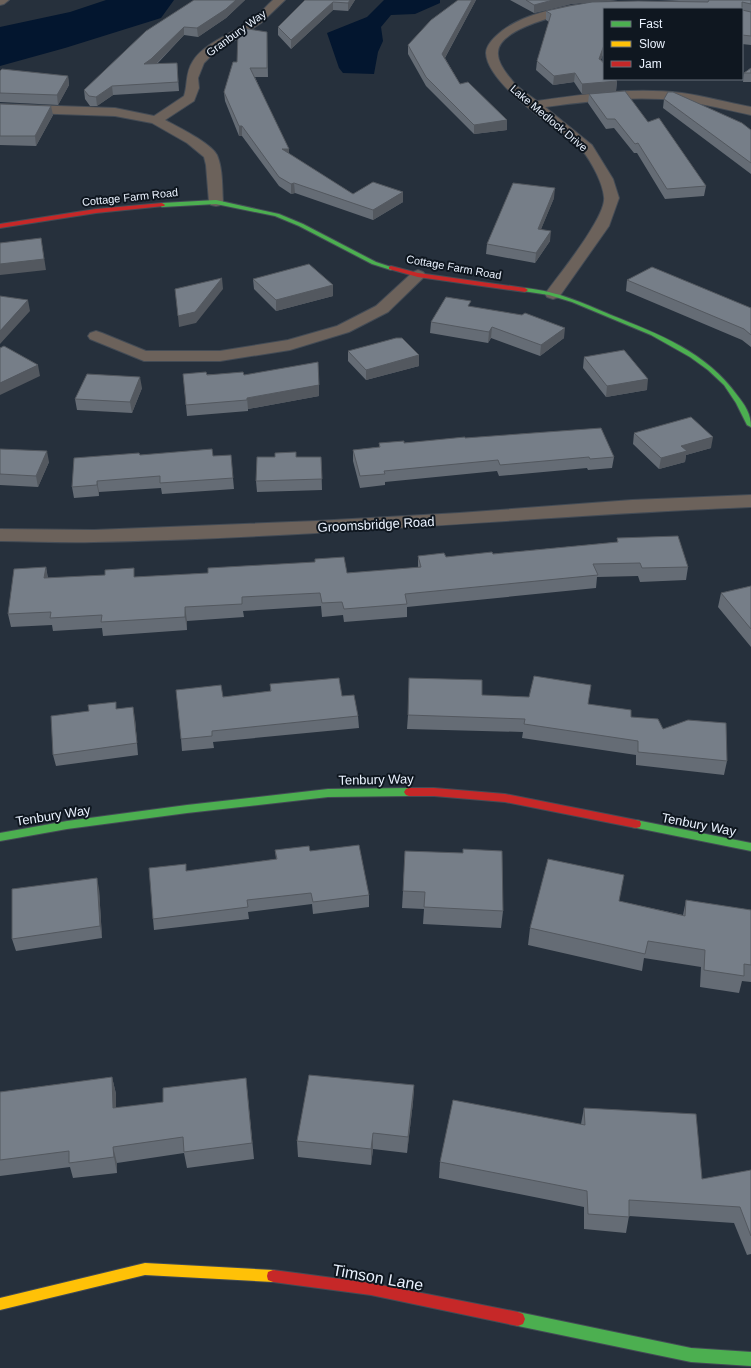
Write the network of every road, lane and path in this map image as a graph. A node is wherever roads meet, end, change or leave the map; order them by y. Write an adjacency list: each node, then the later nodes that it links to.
1 (3, 0): 3 (street)
2 (279, 0): 8 (street, Granbury Way)
3 (0, 2)
4 (586, 7): 5 (street, Lake Medlock Drive)
5 (533, 105): 7 (street); 12 (street, Lake Medlock Drive)
6 (0, 108): 8 (street)
7 (751, 111)
8 (156, 120): 9 (street)
9 (216, 202): 10 (street, Cottage Farm Road); 11 (street, Cottage Farm Road)
10 (0, 226)
11 (418, 275): 12 (street, Cottage Farm Road); 13 (street)
12 (553, 294): 14 (street, Cottage Farm Road)
13 (96, 336)
14 (751, 425)
15 (751, 501): 16 (street, Groomsbridge Road)
16 (0, 535)
17 (0, 837): 18 (street, Tenbury Way)
18 (751, 847)
19 (0, 1304): 20 (street, Timson Lane)
20 (751, 1359)

